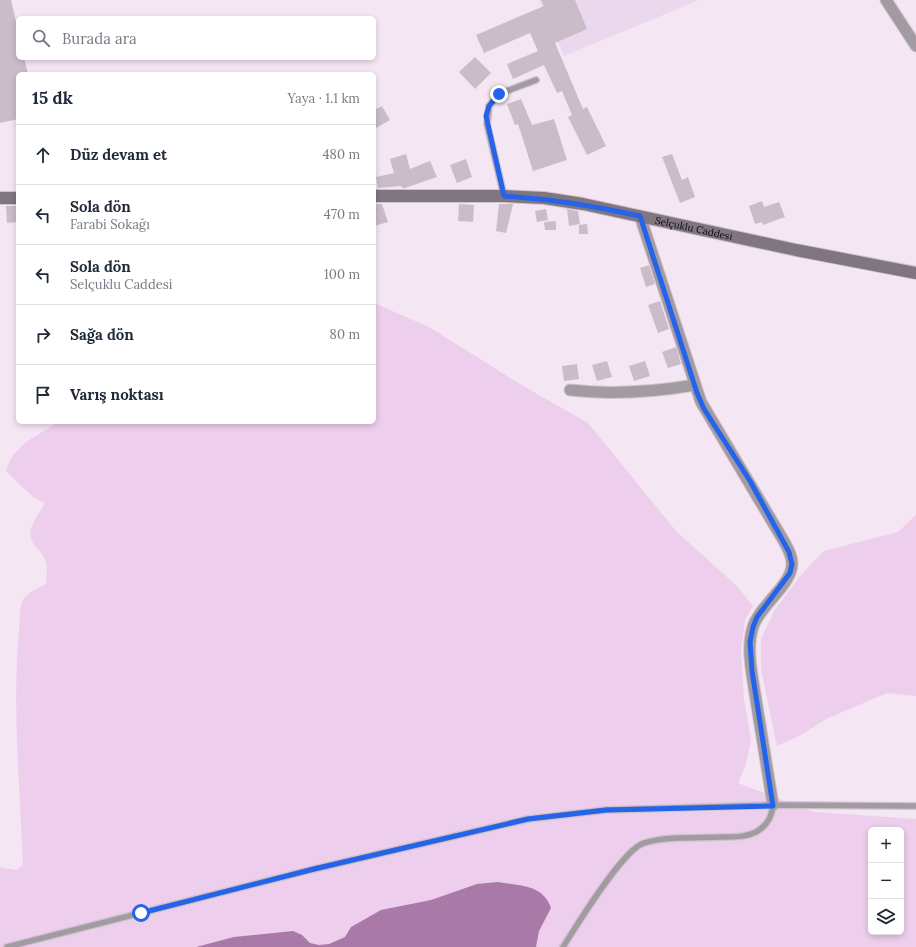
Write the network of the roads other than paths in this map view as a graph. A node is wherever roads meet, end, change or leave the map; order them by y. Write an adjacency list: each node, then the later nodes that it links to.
1 (886, 0): 2 (street)
2 (916, 46)
3 (536, 80): 5 (lane)
4 (376, 196): 5 (street, Selçuklu Caddesi)
5 (504, 196): 8 (street, Selçuklu Caddesi)
6 (0, 198): 7 (street)
7 (16, 198)
8 (640, 216): 9 (street, Selçuklu Caddesi); 10 (street)
9 (916, 273)
10 (695, 385): 11 (street); 12 (street)
11 (570, 390)
12 (773, 806): 13 (lane); 14 (lane); 15 (lane)
13 (916, 806)
14 (7, 947)
15 (563, 947)

